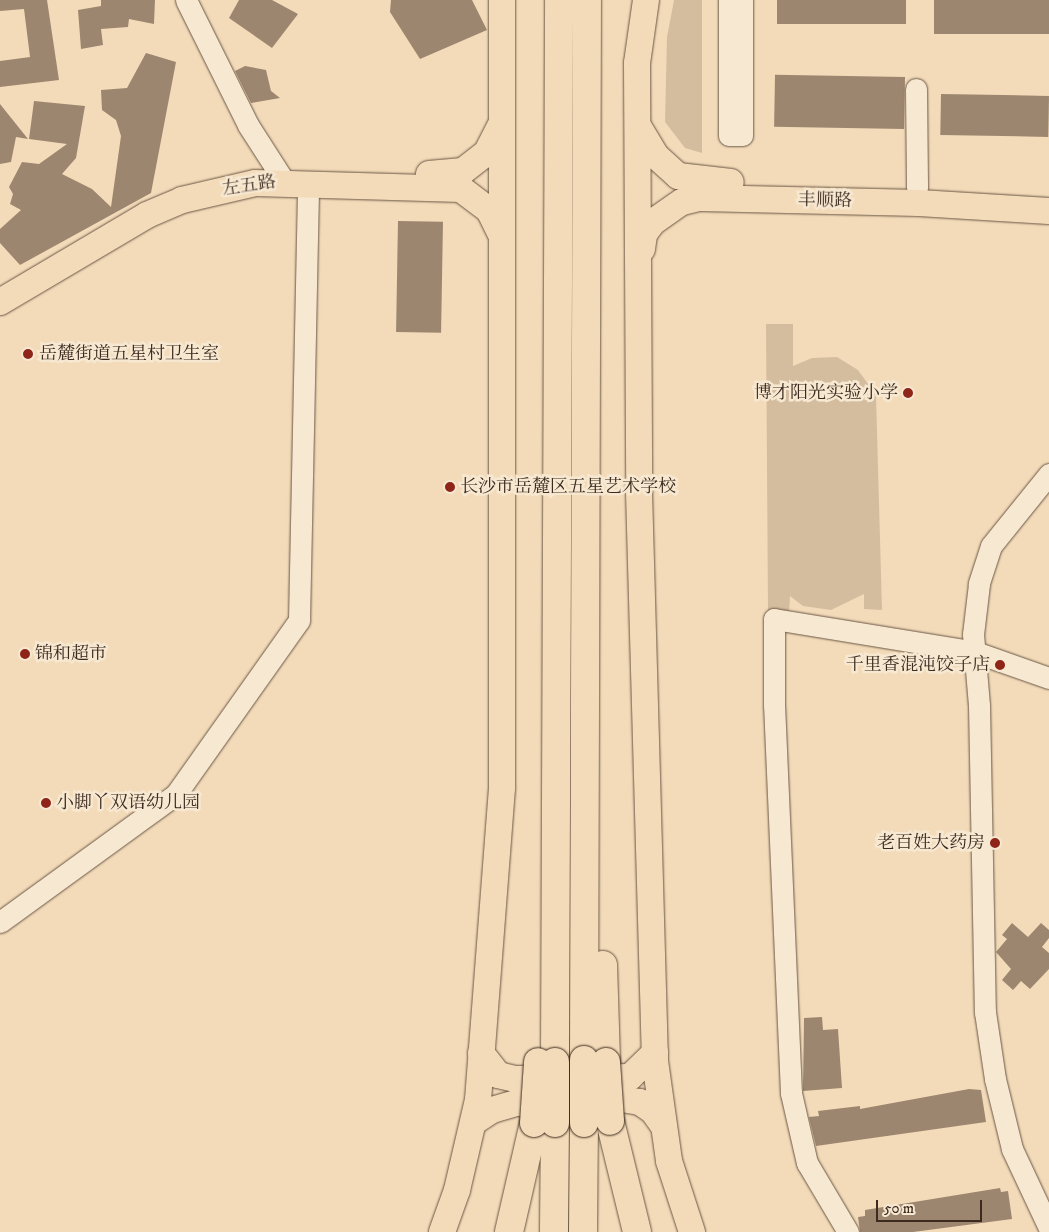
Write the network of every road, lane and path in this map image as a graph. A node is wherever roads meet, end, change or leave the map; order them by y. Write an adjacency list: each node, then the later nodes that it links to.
1 (186, 0): 11 (street)
2 (502, 0): 10 (main road)
3 (559, 0): 27 (highway, bridge)
4 (587, 0): 26 (highway, bridge)
5 (646, 0): 9 (main road)
6 (729, 0): 7 (street)
7 (742, 0)
8 (916, 90): 12 (street)
9 (637, 123): 12 (main road); 16 (main road)
10 (502, 125): 11 (main road, 左五路); 15 (main road)
11 (289, 177): 15 (main road, 左五路); 17 (main road, 左五路); 18 (main road, 左五路); 22 (street)
12 (917, 188): 13 (main road)
13 (1049, 194)
14 (1049, 211): 16 (main road, 丰顺路)
15 (502, 236): 23 (main road)
16 (639, 264): 24 (main road)
17 (0, 284)
18 (0, 302)
19 (1049, 474): 20 (street)
20 (974, 652): 21 (street); 30 (street); 38 (street)
21 (1049, 678)
22 (0, 922)
23 (481, 1053): 24 (main road); 25 (main road)
24 (655, 1054): 28 (main road)
25 (475, 1121): 28 (main road); 31 (main road)
26 (597, 1122): 35 (highway); 36 (highway)
27 (544, 1123): 29 (highway); 34 (highway)
28 (662, 1124): 37 (main road)
29 (520, 1186): 32 (highway); 33 (highway)
30 (1049, 1228)
31 (442, 1232)
32 (502, 1232)
33 (509, 1232)
34 (554, 1232)
35 (583, 1232)
36 (637, 1232)
37 (692, 1232)
38 (848, 1232)

